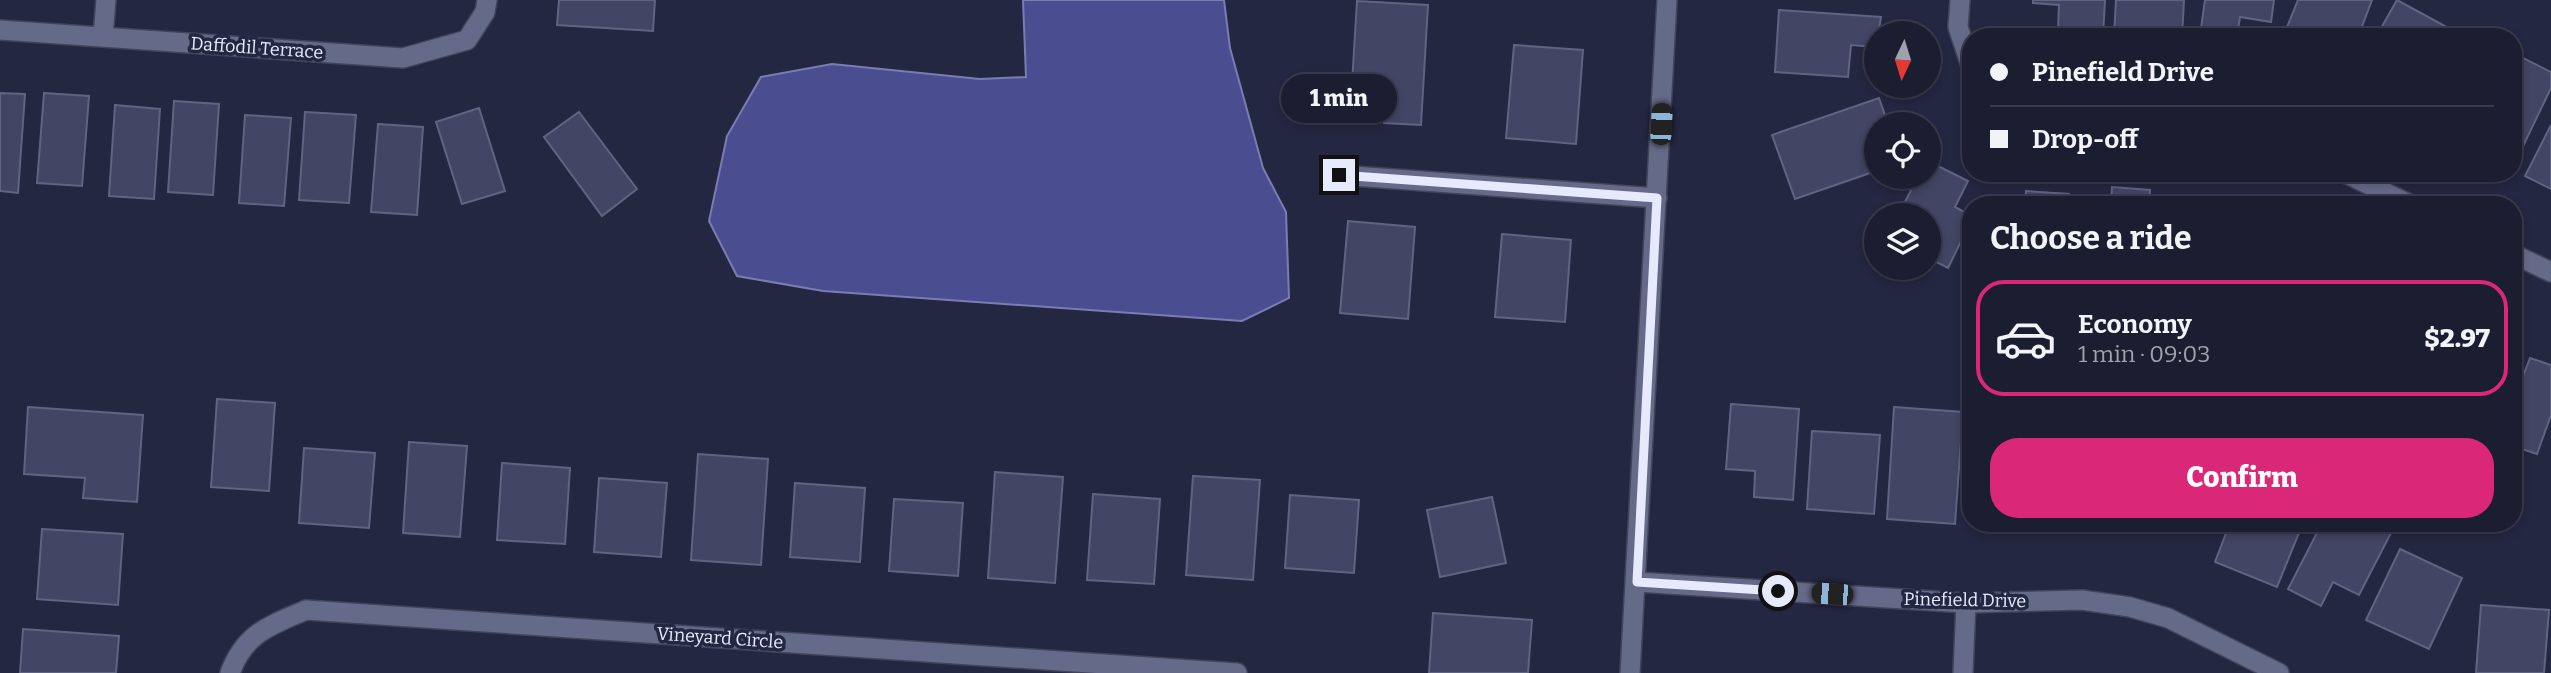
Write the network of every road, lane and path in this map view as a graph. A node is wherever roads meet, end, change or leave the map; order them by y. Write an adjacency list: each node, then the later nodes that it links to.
1 (106, 0): 6 (street)
2 (486, 0): 6 (street, Daffodil Terrace)
3 (1667, 0): 11 (street)
4 (1960, 0): 7 (street)
5 (0, 30): 6 (street, Daffodil Terrace)
6 (103, 37)
7 (1962, 39)
8 (1339, 175): 11 (street)
9 (2364, 182): 10 (street)
10 (2393, 196)
11 (1657, 198): 14 (street)
12 (2522, 258): 13 (street)
13 (2551, 272)
14 (1637, 582): 15 (street, Pinefield Drive); 18 (street)
15 (1966, 603): 19 (street); 20 (street, Pinefield Drive)
16 (230, 673): 17 (street, Vineyard Circle)
17 (1237, 673)
18 (1630, 673)
19 (1963, 673)
20 (2279, 673)

